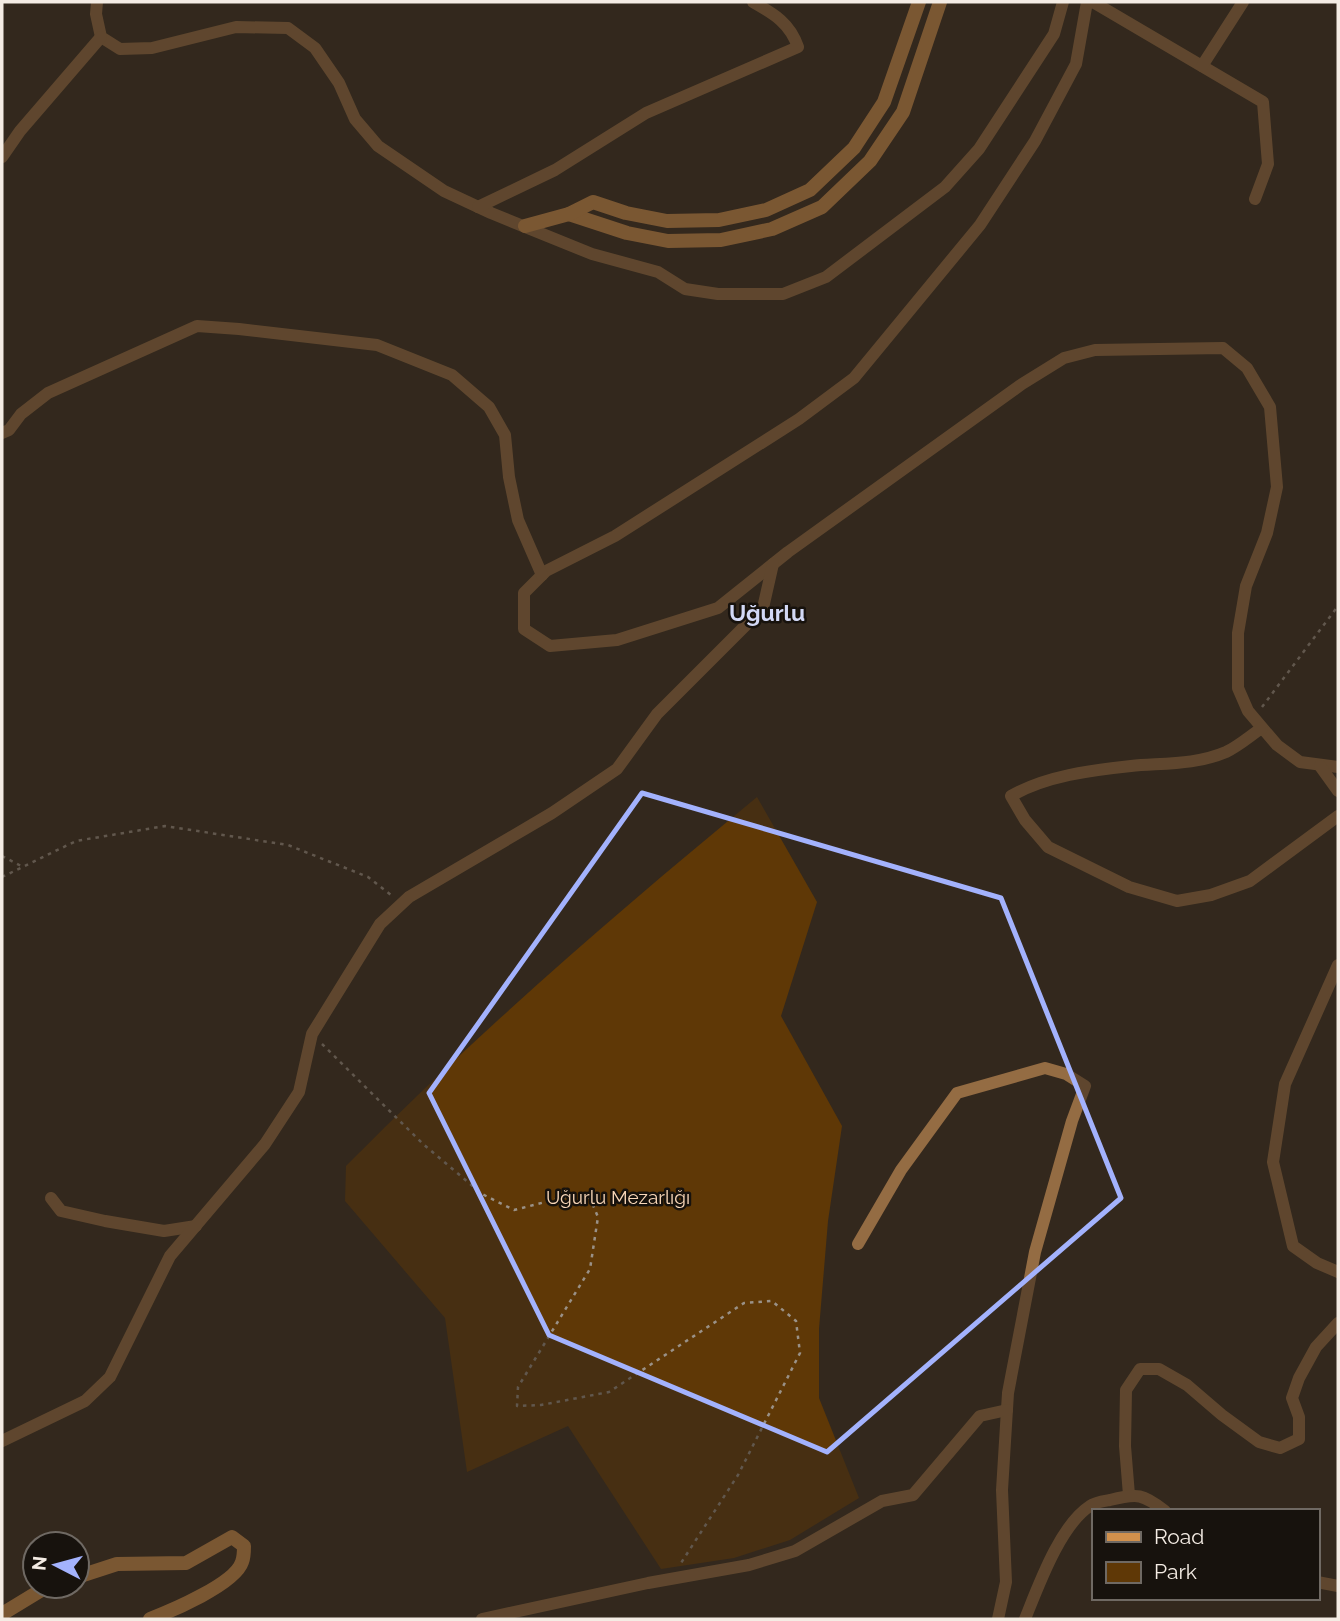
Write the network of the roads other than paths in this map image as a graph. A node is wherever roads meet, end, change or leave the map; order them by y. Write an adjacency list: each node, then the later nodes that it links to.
1 (97, 2): 9 (street)
2 (753, 2): 13 (street)
3 (919, 2): 14 (main road)
4 (940, 2): 14 (main road)
5 (1063, 2): 15 (street)
6 (1087, 2): 18 (street)
7 (1093, 2): 10 (street)
8 (1242, 2): 10 (street)
9 (101, 37): 11 (street); 13 (street)
10 (1202, 66): 12 (street)
11 (2, 156)
12 (1255, 199)
13 (478, 207): 15 (street)
14 (569, 214): 15 (main road)
15 (525, 226)
16 (2, 433): 18 (street)
17 (773, 564): 18 (street); 19 (street); 26 (street)
18 (542, 575)
19 (1258, 723): 20 (street); 23 (street)
20 (1320, 766): 21 (street); 22 (street)
21 (1338, 767)
22 (1338, 791)
23 (1338, 816)
24 (1338, 965): 28 (street)
25 (51, 1198): 26 (street)
26 (196, 1226): 31 (street)
27 (858, 1244): 30 (street)
28 (1338, 1272)
29 (1338, 1323): 32 (street)
30 (1007, 1410): 40 (street); 41 (street)
31 (2, 1441)
32 (1129, 1495): 33 (street); 42 (street)
33 (1162, 1509)
34 (91, 1572): 39 (main road)
35 (1319, 1582): 36 (street)
36 (1338, 1586)
37 (25, 1600): 38 (main road)
38 (2, 1614)
39 (150, 1619)
40 (482, 1619)
41 (998, 1619)
42 (1025, 1619)

